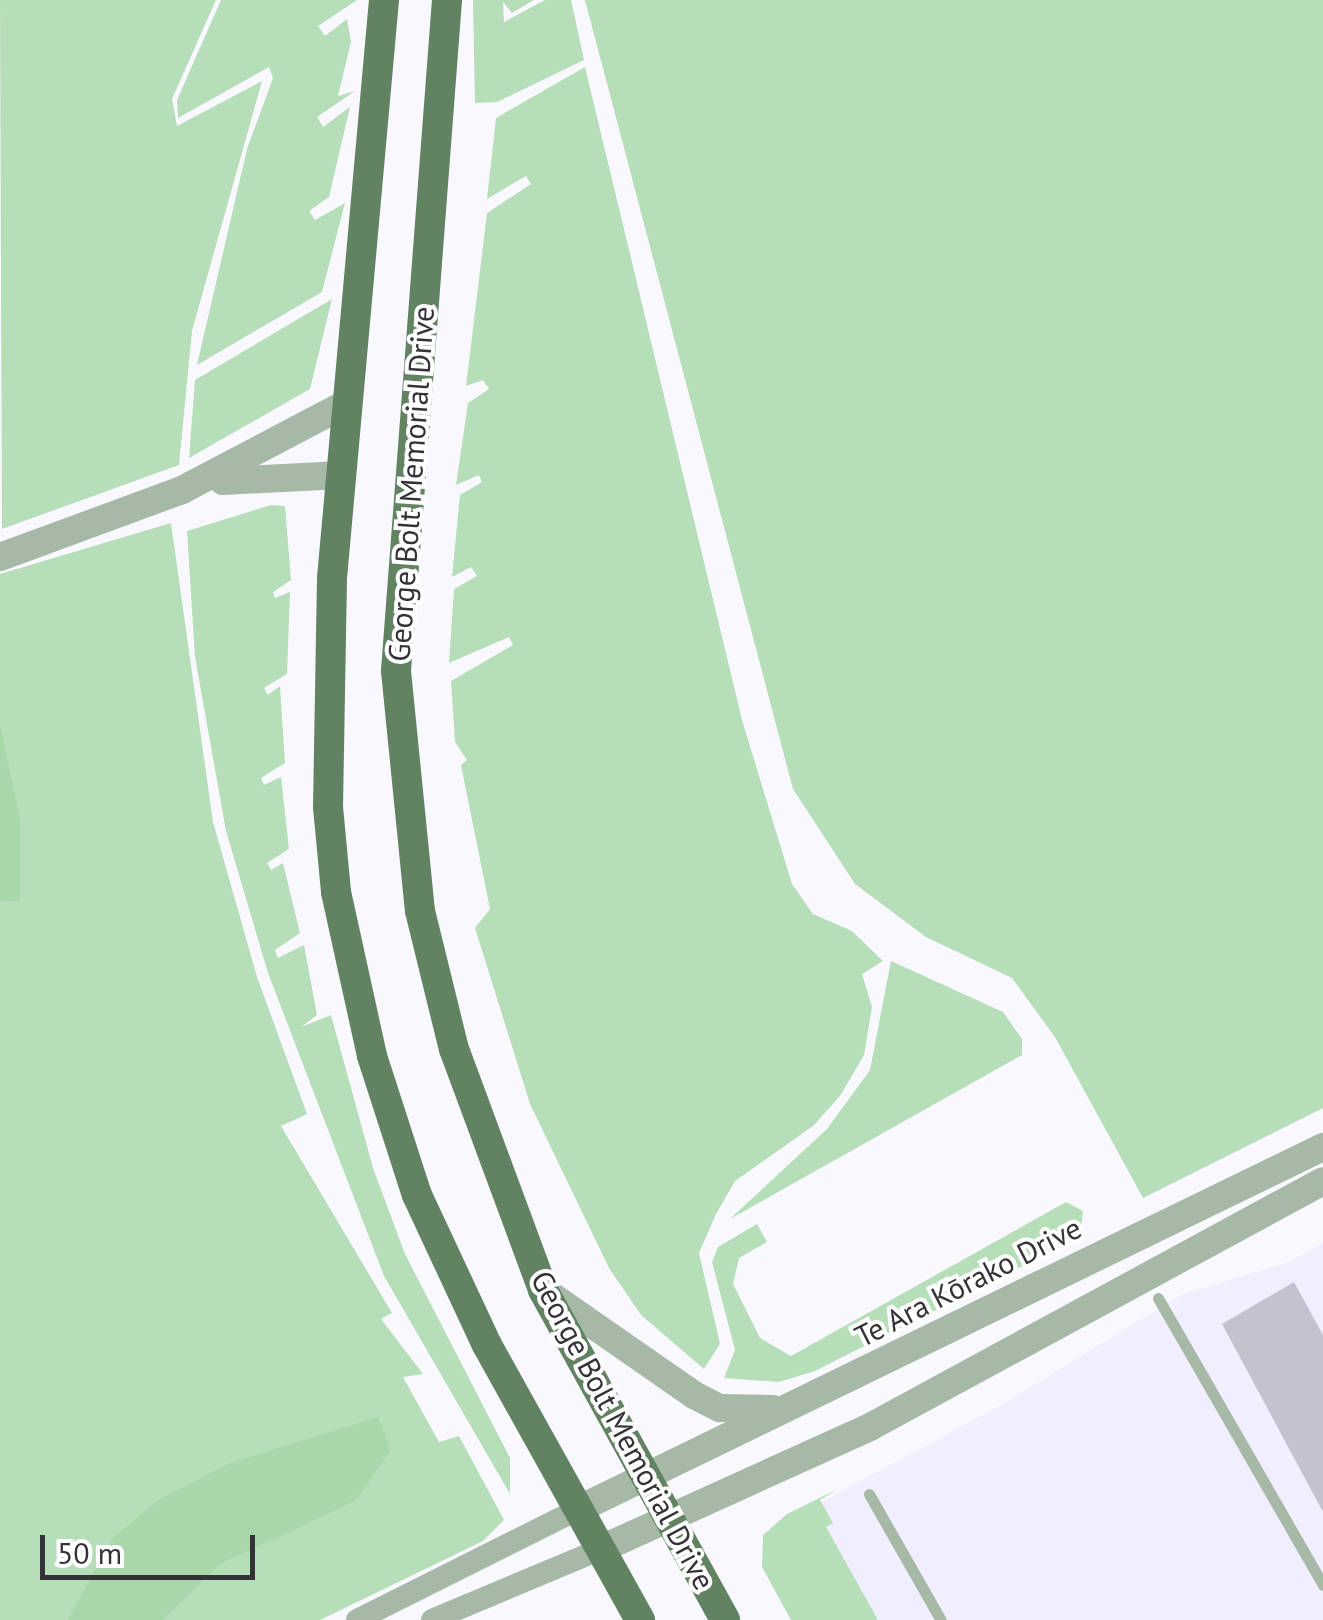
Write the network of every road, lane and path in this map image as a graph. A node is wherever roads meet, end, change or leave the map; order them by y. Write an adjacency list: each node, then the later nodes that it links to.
1 (384, 0): 3 (main road)
2 (446, 0): 9 (main road, George Bolt Memorial Drive)
3 (346, 403): 4 (main road); 5 (street)
4 (341, 474): 5 (street); 14 (main road)
5 (182, 490): 6 (street)
6 (0, 556)
7 (1323, 1147): 11 (street, Te Ara Kōrako Drive)
8 (1323, 1181): 15 (street)
9 (543, 1290): 11 (street); 12 (main road, George Bolt Memorial Drive)
10 (1158, 1298): 17 (lane)
11 (794, 1407): 12 (street, Te Ara Kōrako Drive)
12 (642, 1476): 14 (street, Te Ara Kōrako Drive); 15 (main road, George Bolt Memorial Drive)
13 (870, 1494): 18 (lane)
14 (578, 1510): 16 (main road); 19 (street)
15 (670, 1522): 16 (street); 22 (main road, George Bolt Memorial Drive)
16 (601, 1550): 20 (street); 21 (main road)
17 (1323, 1586)
18 (939, 1616): 23 (lane)
19 (357, 1620)
20 (432, 1620)
21 (640, 1620)
22 (725, 1620)
23 (924, 1620)

